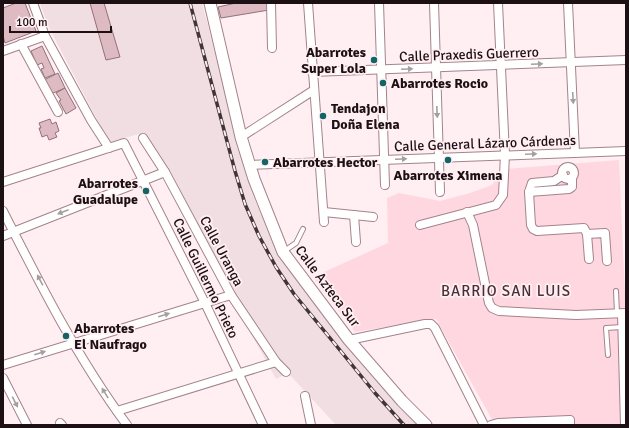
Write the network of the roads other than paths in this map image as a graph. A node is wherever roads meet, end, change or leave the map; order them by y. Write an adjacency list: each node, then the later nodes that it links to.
1 (33, 3): 9 (street)
2 (210, 3): 21 (street, Calle Azteca Sur)
3 (271, 3): 11 (street)
4 (308, 3): 18 (street)
5 (379, 3): 17 (street)
6 (434, 3): 16 (street)
7 (498, 3): 15 (street)
8 (568, 3): 14 (street)
9 (45, 36): 10 (street); 23 (street)
10 (21, 44): 12 (street); 20 (street)
11 (272, 48)
12 (3, 51)
13 (626, 60): 14 (street, Calle Praxedis Guerrero)
14 (571, 63): 15 (street, Calle Praxedis Guerrero, one-way to 14); 25 (street, one-way to 25)
15 (501, 65): 16 (street, Calle Praxedis Guerrero); 26 (street)
16 (436, 68): 17 (street, Calle Praxedis Guerrero, one-way to 16); 27 (street, one-way to 27)
17 (381, 70): 18 (street, Calle Praxedis Guerrero); 28 (street)
18 (312, 72): 19 (street)
19 (314, 90): 21 (street); 29 (street)
20 (58, 112)
21 (241, 137): 30 (street, Calle Azteca Sur)
22 (142, 138): 32 (street, Calle Uranga)
23 (108, 148): 35 (street); 36 (street, Calle Guillermo Prieto)
24 (626, 151): 25 (street, Calle General Lázaro Cárdenas)
25 (571, 153): 26 (street, Calle General Lázaro Cárdenas, one-way to 25); 31 (street)
26 (506, 155): 27 (street, Calle General Lázaro Cárdenas); 42 (street)
27 (439, 158): 28 (street, Calle General Lázaro Cárdenas, one-way to 27); 38 (street)
28 (384, 160): 29 (street, Calle General Lázaro Cárdenas); 37 (street)
29 (320, 162): 30 (street, Calle General Lázaro Cárdenas); 41 (street)
30 (250, 165): 52 (street, Calle Azteca Sur)
31 (568, 167): 33 (street); 34 (street)
32 (165, 172): 36 (street); 56 (street, Calle Uranga)
33 (562, 175): 34 (street); 39 (street)
34 (572, 178): 39 (street)
35 (3, 182)
36 (144, 182): 48 (street, one-way to 48); 57 (street, Calle Guillermo Prieto)
37 (385, 185)
38 (440, 192)
39 (529, 192): 49 (street)
40 (3, 211): 48 (street)
41 (324, 212): 43 (street); 45 (street)
42 (467, 212): 46 (street); 58 (street)
43 (354, 215): 44 (street); 51 (street)
44 (373, 217)
45 (324, 222)
46 (420, 225)
47 (303, 229): 52 (lane)
48 (13, 231): 50 (street); 61 (street, one-way to 48)
49 (587, 234): 53 (street); 54 (street)
50 (3, 236)
51 (356, 242)
52 (282, 252): 60 (street, Calle Azteca Sur)
53 (589, 259)
54 (607, 261)
55 (616, 291): 58 (lane)
56 (231, 295): 57 (street); 63 (street, Calle Uranga)
57 (205, 303): 61 (street, one-way to 57); 66 (street, Calle Guillermo Prieto)
58 (621, 314): 59 (street)
59 (622, 327): 62 (lane); 79 (street)
60 (350, 340): 75 (street, Calle Azteca Sur); 76 (street)
61 (73, 342): 64 (street, one-way to 61); 69 (street, one-way to 61)
62 (608, 355)
63 (276, 362): 65 (street, Calle Uranga); 66 (street)
64 (3, 365)
65 (286, 372)
66 (238, 374): 69 (street); 73 (street, Calle Guillermo Prieto)
67 (3, 378): 71 (street, one-way to 71)
68 (305, 396): 74 (street)
69 (117, 411): 72 (street)
70 (527, 423): 77 (street); 78 (street)
71 (27, 425)
72 (127, 425)
73 (263, 425)
74 (311, 425)
75 (426, 425)
76 (484, 425)
77 (491, 425)
78 (570, 425)
79 (625, 425)

